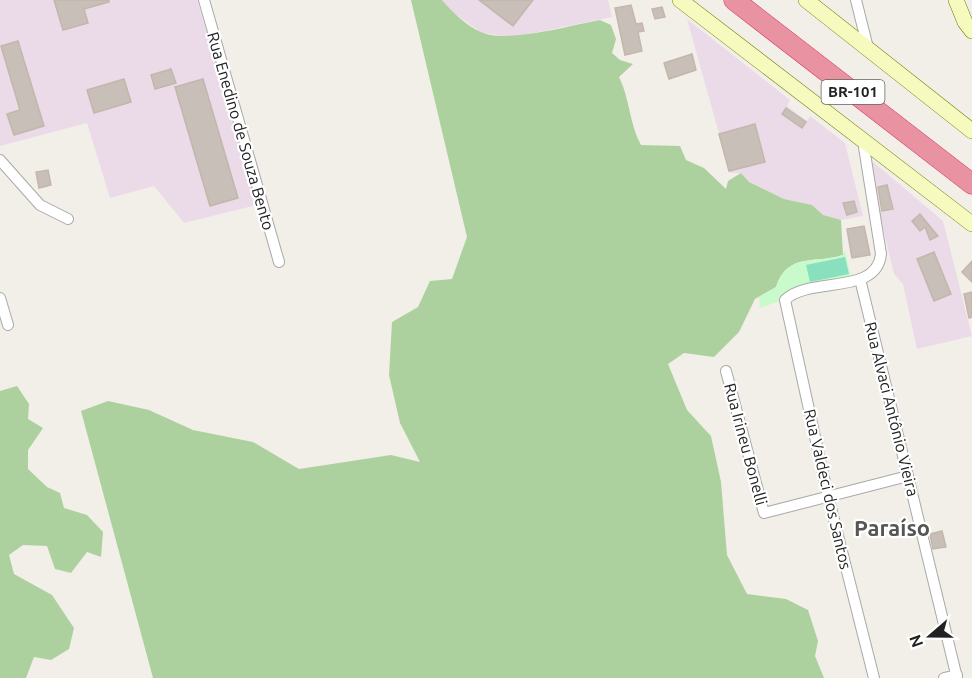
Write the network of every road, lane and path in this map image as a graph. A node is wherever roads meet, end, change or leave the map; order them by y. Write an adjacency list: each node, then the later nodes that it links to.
1 (204, 0): 17 (street, Rua Enedino de Souza Bento)
2 (680, 0): 11 (main road)
3 (734, 0): 14 (highway, BR-101)
4 (756, 0): 13 (highway, BR-101)
5 (806, 0): 9 (main road)
6 (856, 0): 9 (street)
7 (956, 0): 8 (main road)
8 (972, 31)
9 (868, 48): 10 (main road)
10 (972, 131)
11 (863, 141): 16 (main road); 18 (street)
12 (0, 160): 15 (street)
13 (972, 167)
14 (972, 184)
15 (68, 219)
16 (972, 224)
17 (279, 262)
18 (860, 279): 22 (street, Rua Alvaci Antônio Vieira); 23 (street, Rua Valdeci dos Santos)
19 (0, 298): 20 (street)
20 (8, 325)
21 (726, 371): 23 (street, Rua Irineu Bonelli)
22 (908, 476): 23 (street, Rua Irineu Bonelli); 24 (street, Rua Alvaci Antônio Vieira)
23 (828, 496): 25 (street, Rua Valdeci dos Santos)
24 (957, 677): 26 (street)
25 (874, 678)
26 (944, 678)

